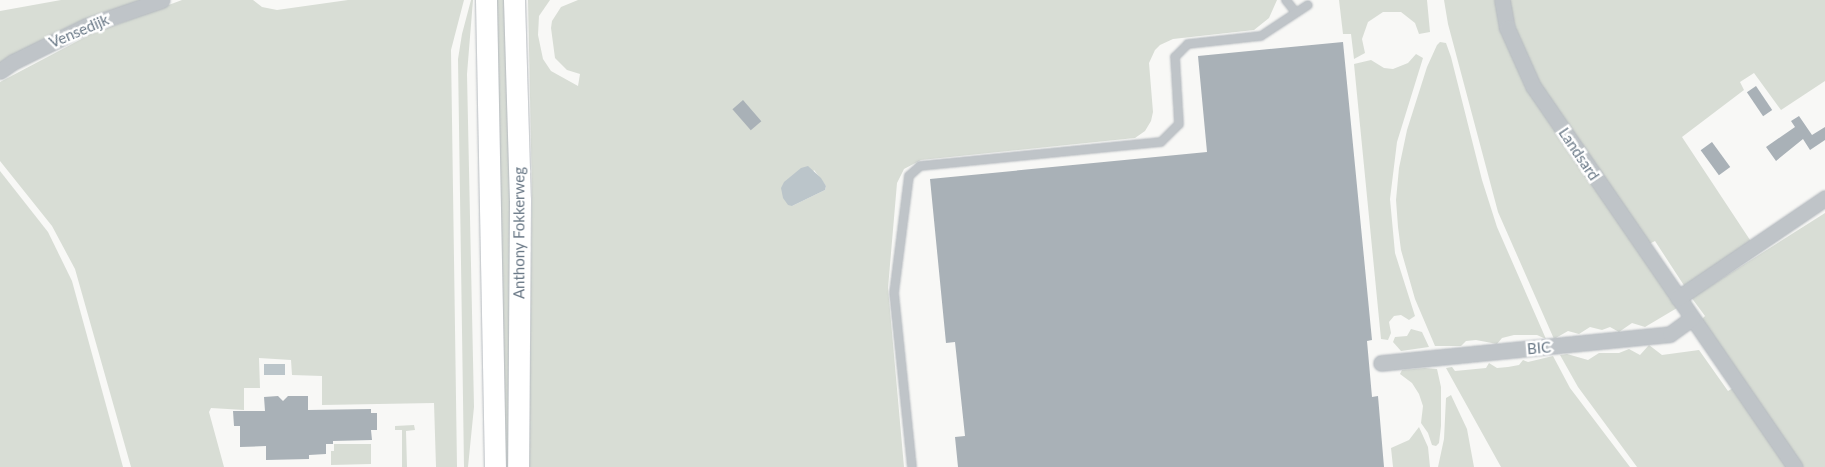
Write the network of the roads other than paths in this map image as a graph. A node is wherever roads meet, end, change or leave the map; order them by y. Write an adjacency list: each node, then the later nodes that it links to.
1 (162, 0): 8 (street, Vensedijk)
2 (486, 0): 13 (main road, Anthony Fokkerweg)
3 (514, 0): 14 (main road, Anthony Fokkerweg)
4 (1286, 0): 7 (lane)
5 (1502, 0): 10 (street, Landsard)
6 (1308, 5): 7 (lane)
7 (1296, 13): 15 (lane)
8 (0, 71)
9 (1825, 198): 10 (street)
10 (1678, 298): 11 (street, Landsard)
11 (1692, 318): 12 (street, BIC); 16 (street, Landsard)
12 (1381, 363)
13 (495, 467)
14 (518, 467)
15 (912, 467)
16 (1795, 467)

